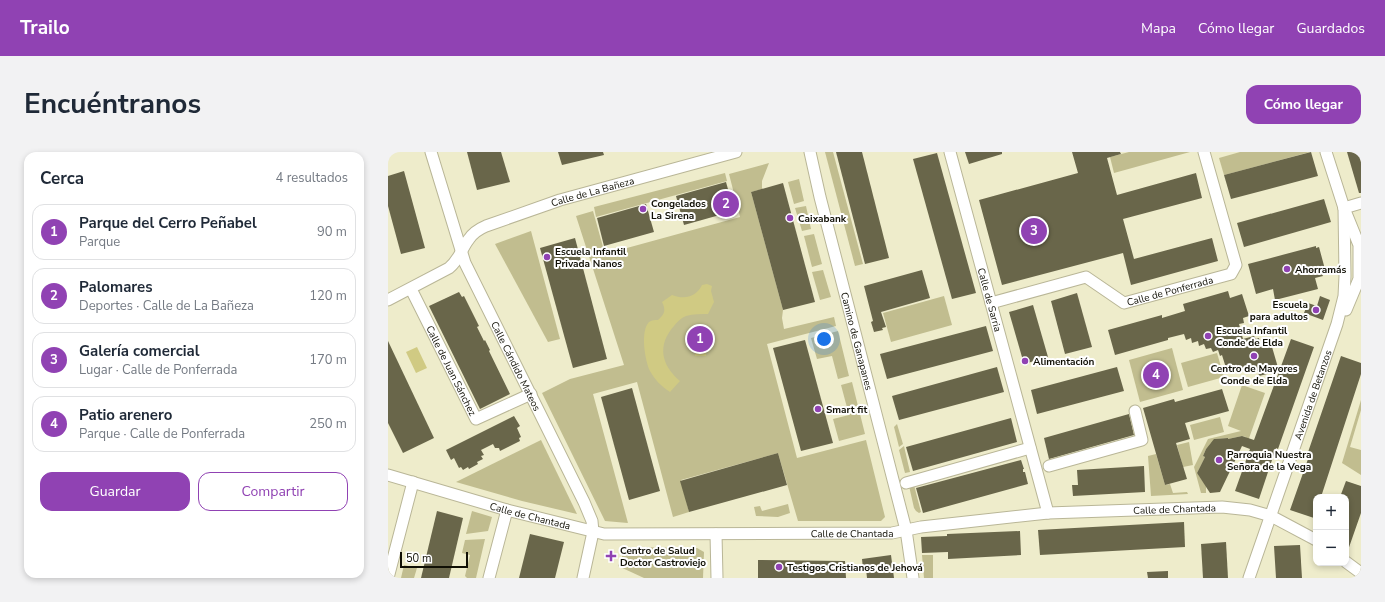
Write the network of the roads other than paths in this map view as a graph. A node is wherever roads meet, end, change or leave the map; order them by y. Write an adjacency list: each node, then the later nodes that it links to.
1 (431, 152): 11 (street, Calle Cándido Mateos)
2 (736, 152): 11 (street, Calle de La Bañeza)
3 (810, 152): 27 (street, Camino de Ganapanes)
4 (950, 152): 15 (street, Calle de Sarria)
5 (1204, 152): 15 (street, Calle de Ponferrada)
6 (1326, 152): 8 (street, Avenida de Betanzos)
7 (1361, 203): 8 (street)
8 (1344, 208): 9 (street, Avenida de Betanzos); 10 (street, Avenida de Betanzos)
9 (1344, 236): 10 (street); 16 (street, Avenida de Betanzos)
10 (1360, 245): 12 (street, Avenida de Betanzos)
11 (461, 252): 13 (street, Calle de La Bañeza); 17 (street, Calle Cándido Mateos)
12 (1360, 278): 16 (street, Avenida de Betanzos)
13 (411, 289): 14 (street, Calle de La Bañeza); 17 (street, Calle de Juan Sánchez)
14 (388, 300)
15 (991, 303): 19 (street, Calle de Sarria)
16 (1337, 324): 26 (street, Avenida de Betanzos)
17 (530, 394): 28 (street, Calle Cándido Mateos)
18 (1134, 411): 20 (street)
19 (1030, 448): 23 (street); 25 (street, Calle de Sarria)
20 (1049, 466)
21 (388, 475): 22 (street, Calle de Chantada)
22 (413, 482): 24 (street, Calle de Chantada); 33 (street)
23 (906, 483)
24 (507, 510): 28 (street, Calle de Chantada); 34 (street)
25 (1048, 513): 26 (street, Calle de Chantada); 27 (street, Calle de Chantada)
26 (1271, 516): 30 (street, Calle de Chantada); 38 (street, Avenida de Betanzos)
27 (906, 530): 29 (street, Calle de Chantada); 37 (street, Camino de Ganapanes)
28 (593, 532): 29 (street, Calle de Chantada); 35 (street, Calle Cándido Mateos)
29 (716, 534): 36 (street)
30 (1313, 538)
31 (1349, 565): 32 (street)
32 (1358, 573)
33 (388, 578)
34 (489, 578)
35 (583, 578)
36 (717, 578)
37 (914, 578)
38 (1249, 578)

